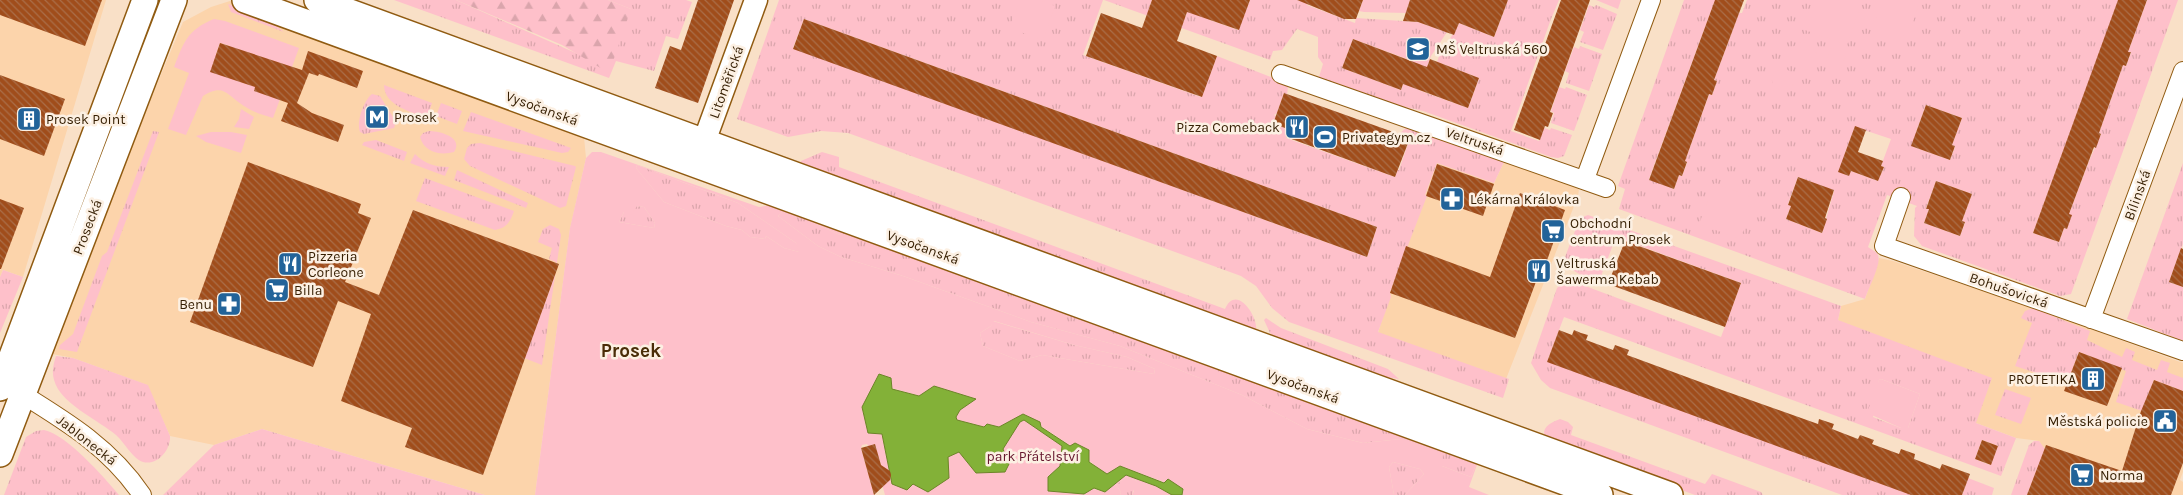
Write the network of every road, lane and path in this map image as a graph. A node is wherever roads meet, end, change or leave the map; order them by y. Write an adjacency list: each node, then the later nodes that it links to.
1 (145, 0): 15 (main road, Prosecká)
2 (174, 0): 15 (main road, Prosecká)
3 (245, 0): 9 (main road, Vysočanská)
4 (317, 0): 9 (main road, Vysočanská)
5 (756, 0): 9 (street, Litoměřická)
6 (1651, 0): 10 (street)
7 (2183, 71): 13 (street, Bílinská)
8 (1281, 74): 10 (street, Veltruská)
9 (700, 153): 18 (main road, Vysočanská); 19 (main road, Vysočanská)
10 (1585, 179): 11 (street, Veltruská)
11 (1606, 188)
12 (1901, 197): 13 (street, Bohušovická)
13 (2091, 319): 14 (street, Bohušovická)
14 (2183, 351)
15 (6, 389): 16 (main road, Prosecká); 17 (street, Jablonecká)
16 (0, 454)
17 (142, 495)
18 (1600, 495)
19 (1670, 495)

